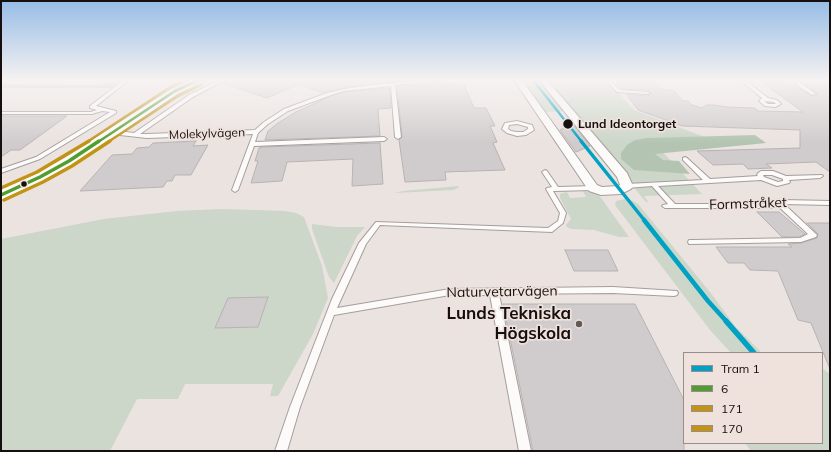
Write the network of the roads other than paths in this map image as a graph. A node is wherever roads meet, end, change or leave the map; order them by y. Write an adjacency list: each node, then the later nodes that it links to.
1 (100, 101): 9 (lane)
2 (150, 101): 11 (street)
3 (159, 101): 11 (street)
4 (184, 101): 13 (lane)
5 (308, 101): 12 (lane, Molekylvägen)
6 (395, 101): 14 (lane)
7 (533, 101): 26 (street)
8 (562, 101): 25 (street)
9 (100, 110): 10 (lane); 18 (lane)
10 (1, 113)
11 (110, 132): 13 (lane, Molekylvägen); 28 (street); 30 (street)
12 (256, 132): 13 (lane, Molekylvägen); 16 (lane)
13 (136, 134)
14 (398, 137)
15 (384, 139): 16 (lane)
16 (252, 144): 29 (lane)
17 (685, 159): 23 (lane)
18 (1, 171)
19 (545, 172): 27 (lane)
20 (820, 176): 22 (lane)
21 (762, 178): 22 (lane); 22 (lane); 23 (lane)
22 (785, 178)
23 (708, 181): 24 (lane)
24 (653, 184): 25 (lane); 34 (lane)
25 (627, 186): 26 (street)
26 (593, 188): 27 (lane)
27 (553, 189): 38 (lane)
28 (1, 190)
29 (235, 190)
30 (1, 195)
31 (778, 203): 32 (lane, Formstråket); 34 (lane, Formstråket); 35 (lane)
32 (830, 203)
33 (665, 206): 34 (lane, Formstråket)
34 (673, 206)
35 (692, 242)
36 (494, 292): 37 (lane, Naturvetarvägen); 38 (lane, Naturvetarvägen); 40 (lane)
37 (674, 293)
38 (332, 312): 39 (lane)
39 (281, 451)
40 (525, 451)

